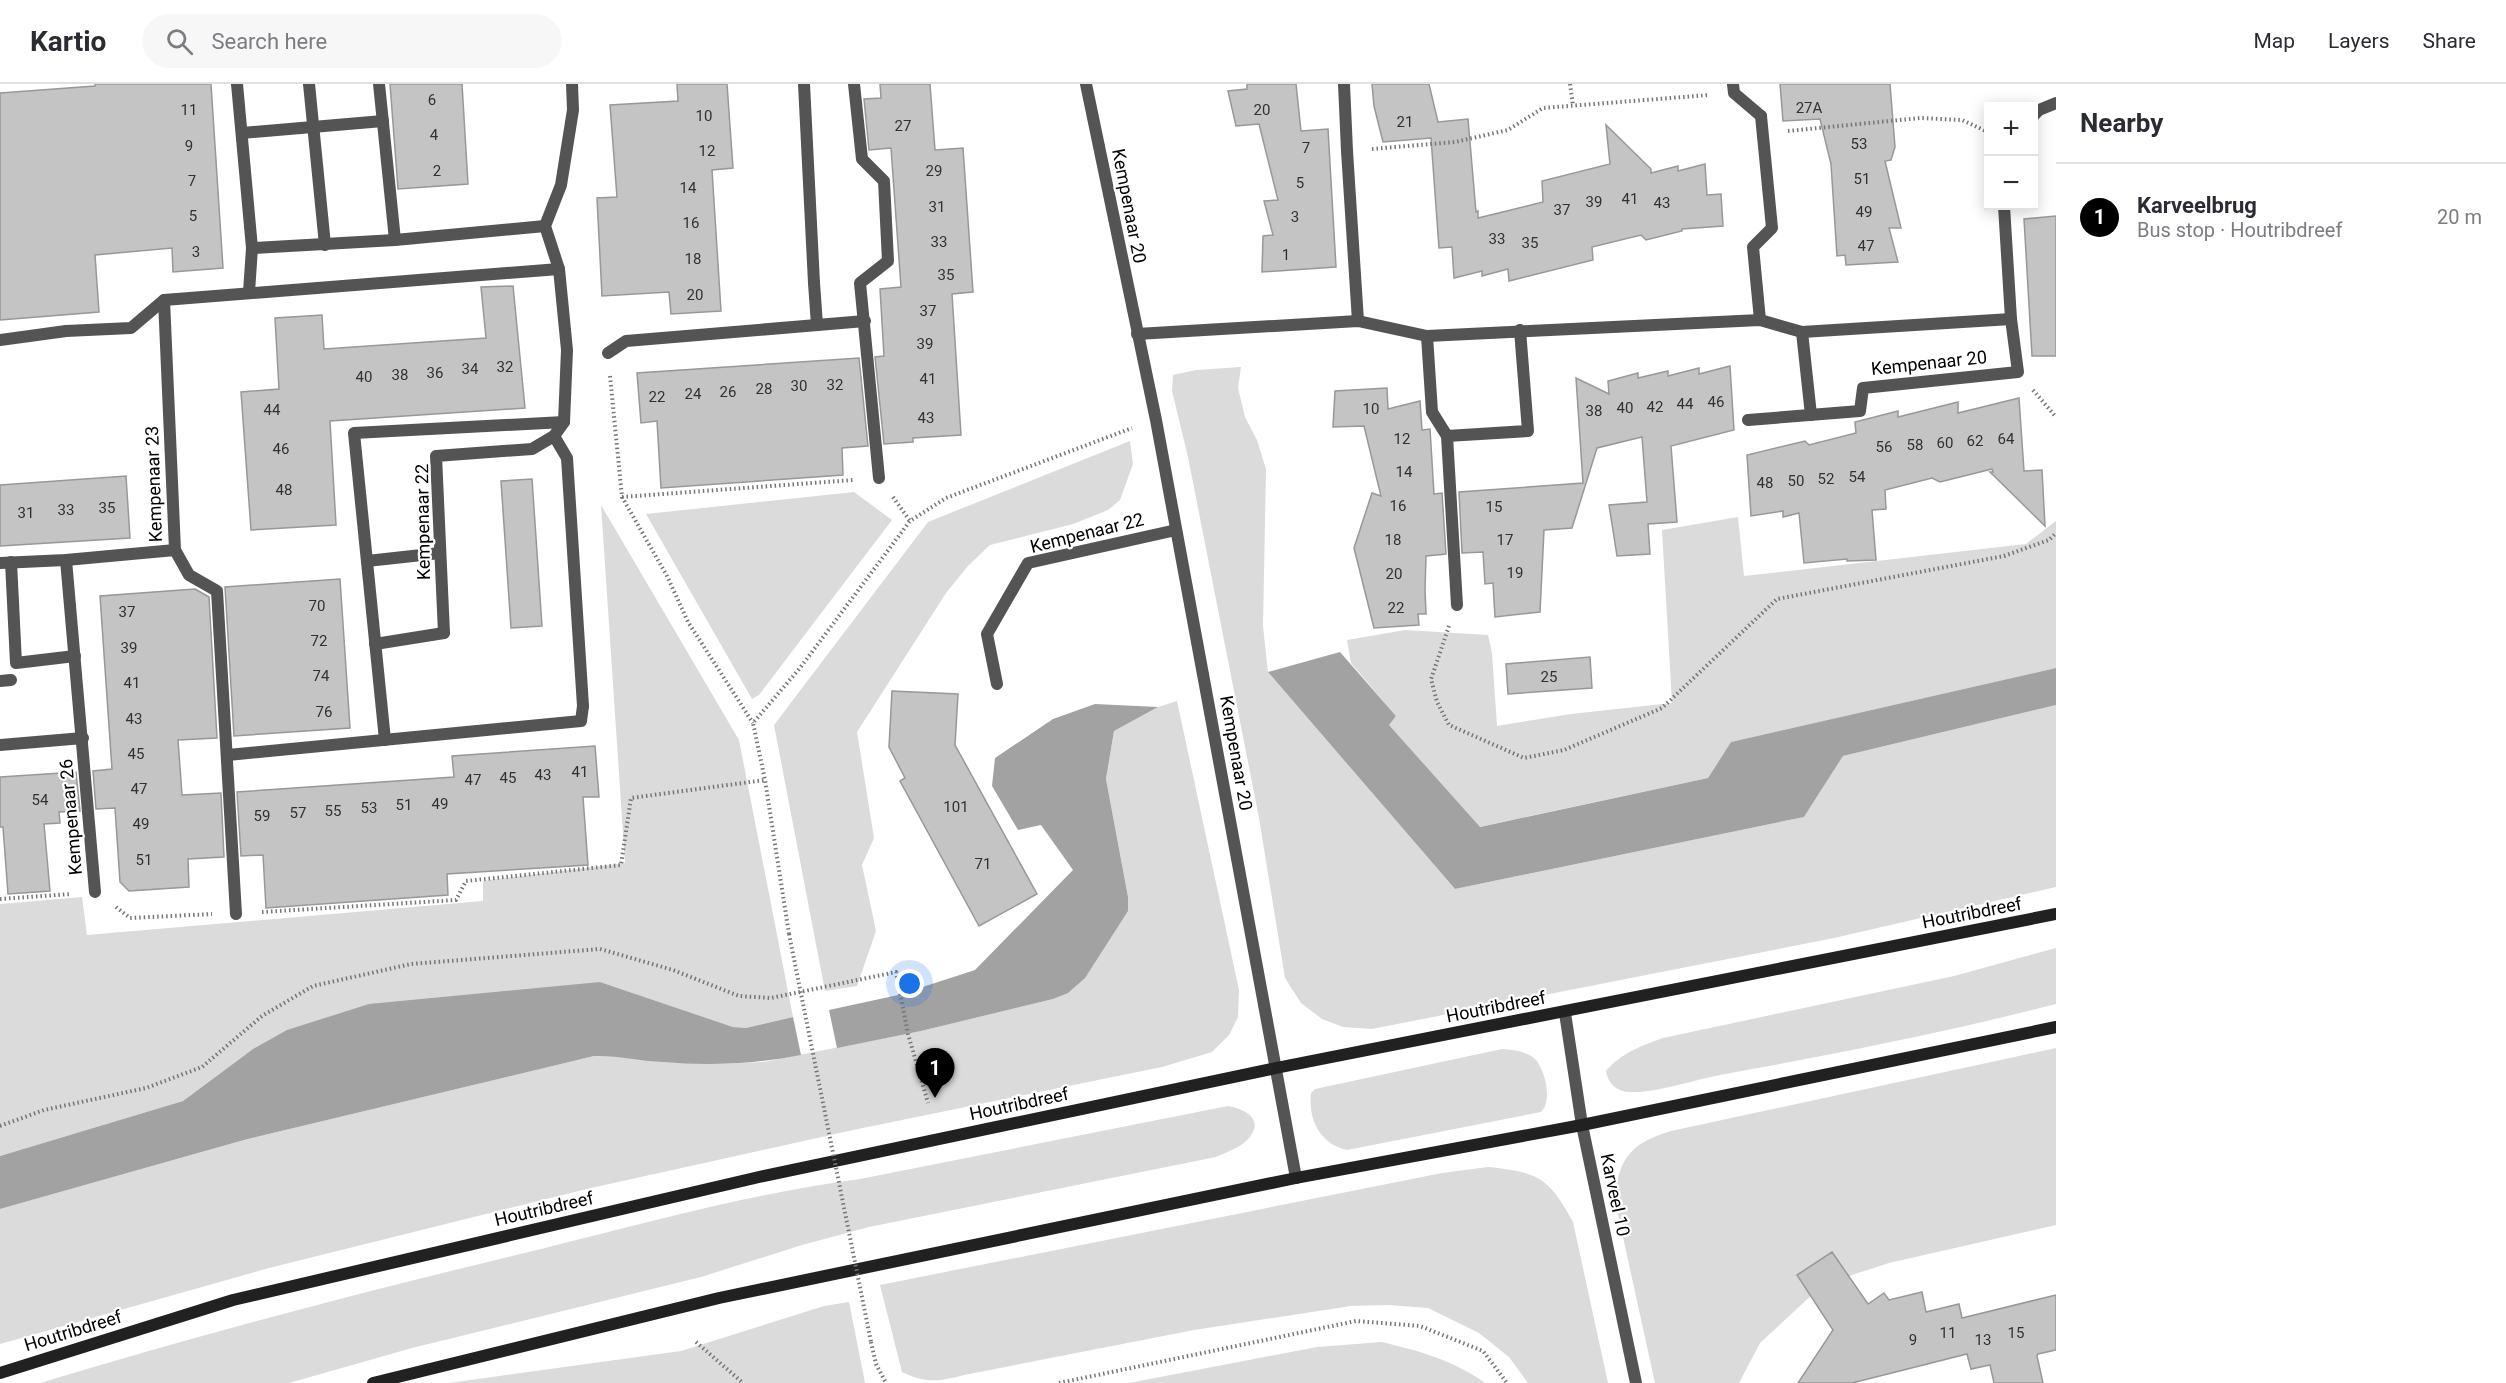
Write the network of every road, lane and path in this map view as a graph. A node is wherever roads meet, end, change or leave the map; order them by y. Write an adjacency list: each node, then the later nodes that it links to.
1 (237, 84): 17 (street)
2 (309, 84): 15 (street)
3 (380, 84): 14 (street)
4 (572, 84): 21 (street)
5 (804, 84): 32 (street)
6 (854, 84): 30 (street)
7 (1086, 84): 35 (street, Kempenaar 20)
8 (1344, 84): 19 (street)
9 (1570, 84): 12 (path)
10 (1734, 88): 12 (path); 18 (street)
11 (2056, 103): 13 (street)
12 (1573, 105): 19 (path)
13 (2038, 111)
14 (383, 121): 15 (street); 22 (street)
15 (313, 127): 17 (street); 23 (street)
16 (1984, 130): 18 (path)
17 (242, 133): 24 (street)
18 (1763, 133): 29 (street)
19 (1347, 152): 31 (street)
20 (2004, 210): 28 (street)
21 (545, 226): 22 (street); 25 (street)
22 (395, 240): 23 (street)
23 (325, 245): 24 (street)
24 (252, 248): 26 (street)
25 (560, 269): 26 (street); 44 (street)
26 (249, 292): 27 (street)
27 (164, 300): 37 (street); 52 (street, Kempenaar 23)
28 (2011, 319): 34 (street, Kempenaar 20); 39 (street)
29 (1760, 320): 33 (street, Kempenaar 20); 34 (street, Kempenaar 20)
30 (865, 321): 32 (street); 47 (street)
31 (1358, 321): 35 (street, Kempenaar 20); 36 (street, Kempenaar 20)
32 (817, 325): 38 (street)
33 (1520, 330): 36 (street, Kempenaar 20); 46 (street)
34 (1802, 332): 40 (street)
35 (1137, 334): 42 (street, Kempenaar 20)
36 (1427, 336): 46 (street)
37 (0, 340)
38 (609, 353): 48 (path)
39 (2018, 372): 40 (street, Kempenaar 20); 41 (path)
40 (1811, 415): 43 (street, Kempenaar 20)
41 (2056, 417)
42 (1156, 420): 49 (path); 50 (street, Kempenaar 20)
43 (1748, 420)
44 (564, 422): 45 (street, Kempenaar 22); 55 (street)
45 (554, 436): 53 (street, Kempenaar 22); 65 (street)
46 (1447, 436): 57 (street)
47 (879, 478): 48 (path); 49 (path)
48 (622, 497): 63 (path)
49 (910, 521): 63 (path)
50 (1176, 530): 62 (street, Kempenaar 22); 75 (street, Kempenaar 20)
51 (2056, 533): 57 (path)
52 (175, 550): 54 (street); 67 (street, Kempenaar 23)
53 (440, 553): 55 (street); 58 (street, Kempenaar 22)
54 (66, 560): 56 (street); 59 (street, Kempenaar 26)
55 (367, 561): 58 (street)
56 (5, 563): 60 (street)
57 (1456, 605)
58 (375, 644): 65 (street)
59 (75, 656): 60 (street); 64 (street, Kempenaar 26)
60 (16, 663): 61 (street)
61 (5, 680)
62 (997, 684)
63 (753, 723): 68 (path)
64 (83, 738): 66 (street, Kempenaar 26); 69 (street, Kempenaar 26)
65 (385, 740): 67 (street)
66 (0, 745)
67 (228, 755): 71 (street, Kempenaar 23)
68 (765, 780): 71 (path); 84 (path, bridge)
69 (95, 892): 70 (path); 71 (path)
70 (0, 899)
71 (236, 914)
72 (2056, 914): 73 (main road, Houtribdreef)
73 (1565, 1012): 75 (main road, Houtribdreef); 77 (street, Karveel 10)
74 (2056, 1027): 77 (main road)
75 (1276, 1068): 79 (street, Kempenaar 20); 81 (main road, Houtribdreef)
76 (928, 1102): 78 (path)
77 (1582, 1125): 79 (main road); 87 (street, Karveel 10)
78 (0, 1126)
79 (1296, 1178): 82 (main road)
80 (696, 1342): 83 (path)
81 (0, 1373)
82 (372, 1383)
83 (743, 1383)
84 (886, 1383)
85 (1059, 1383): 86 (path)
86 (1507, 1383)
87 (1636, 1383)

